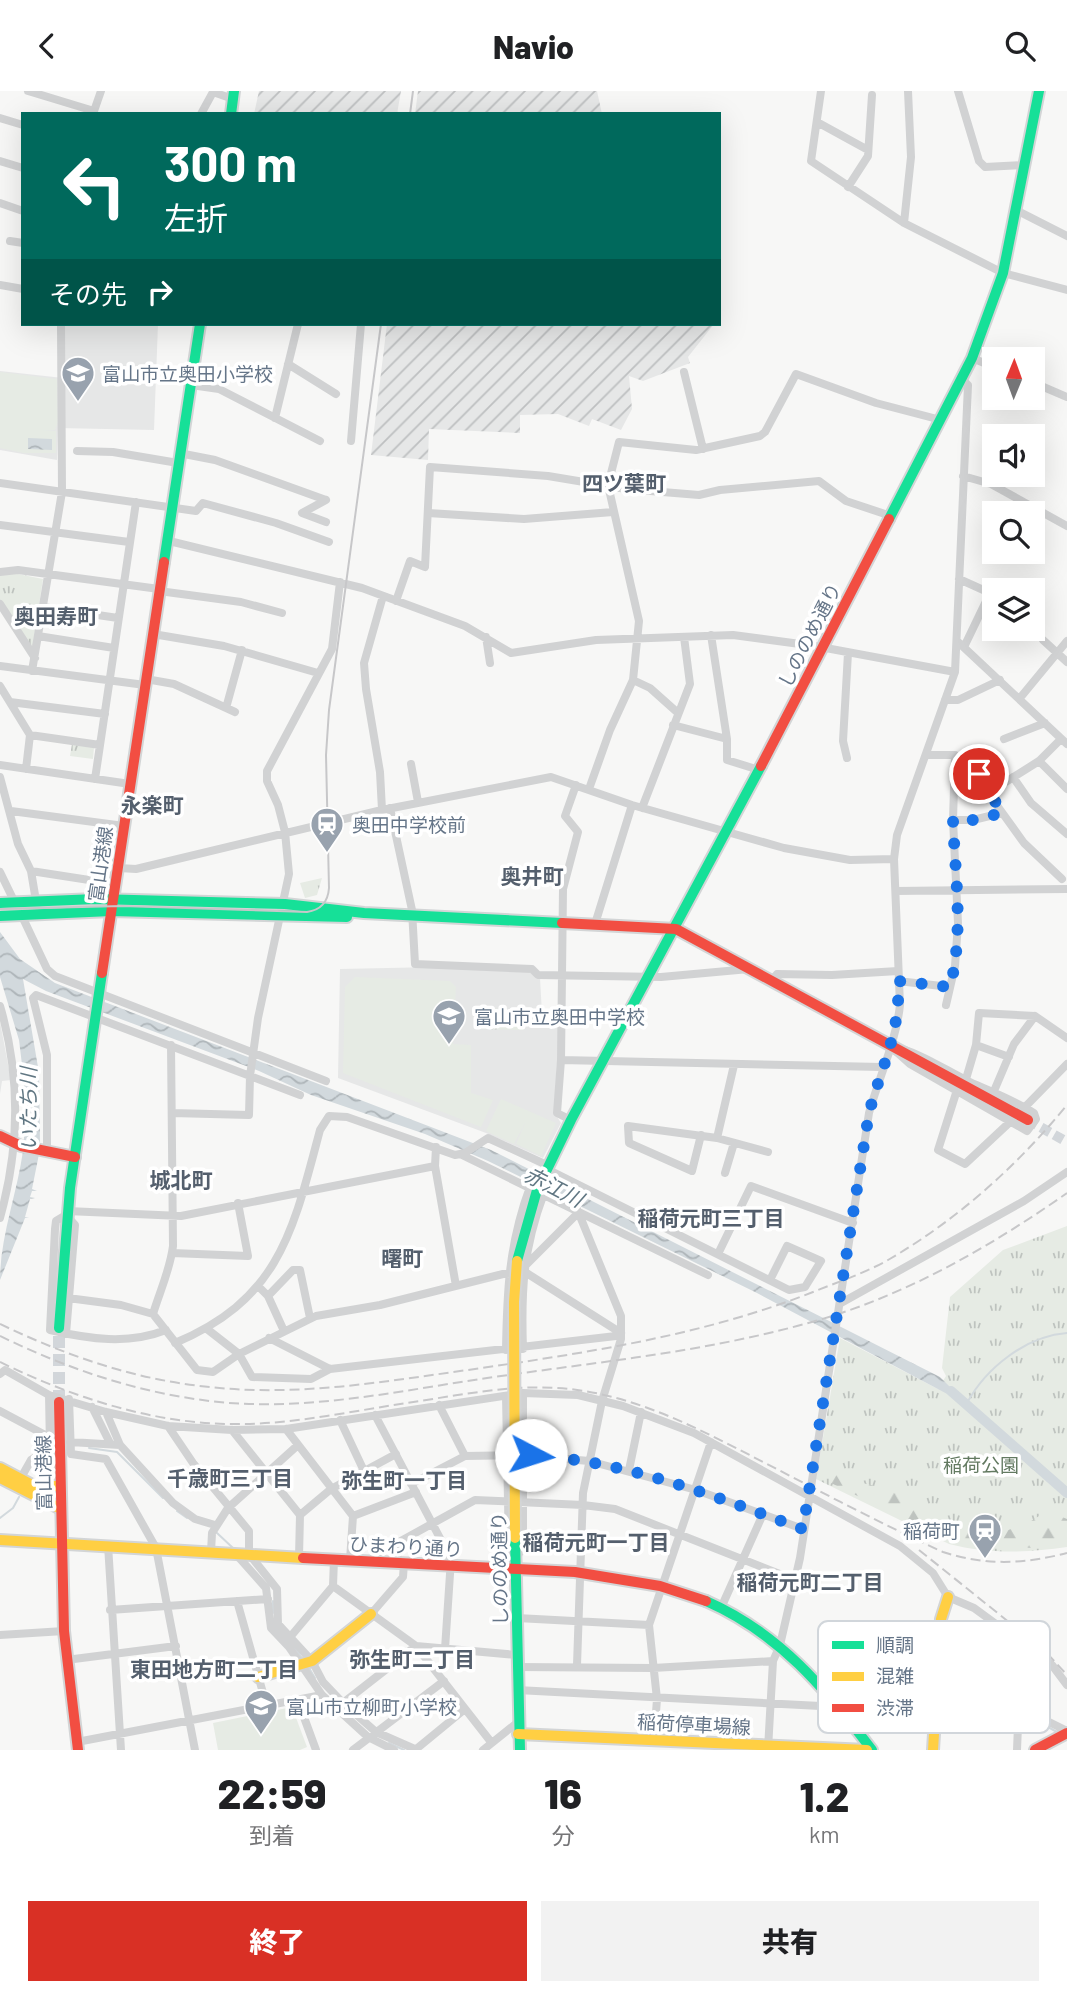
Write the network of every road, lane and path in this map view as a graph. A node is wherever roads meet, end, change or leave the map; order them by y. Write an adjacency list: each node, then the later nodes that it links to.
1 (28, 91): 10 (street)
2 (101, 91): 11 (street)
3 (212, 91): 8 (street); 12 (street)
4 (821, 91): 14 (street)
5 (908, 91): 24 (street)
6 (958, 91): 18 (street)
7 (1039, 91): 18 (main road, しののめ通り)
8 (234, 95)
9 (872, 95): 16 (street)
10 (90, 112)
11 (93, 112)
12 (202, 112)
13 (0, 118): 15 (street)
14 (817, 122): 16 (street); 20 (street)
15 (21, 124)
16 (868, 150): 20 (street)
17 (0, 161): 19 (street)
18 (1024, 165): 23 (main road, しののめ通り)
19 (21, 167)
20 (848, 187): 24 (street)
21 (0, 203): 22 (street)
22 (21, 210)
23 (1016, 210): 25 (street); 28 (main road, しののめ通り)
24 (904, 223): 28 (street)
25 (1067, 236)
26 (10, 241): 27 (street)
27 (21, 243)
28 (1003, 273): 31 (street); 36 (main road, しののめ通り)
29 (0, 285): 30 (street)
30 (21, 289)
31 (1067, 290)
32 (61, 326): 55 (street)
33 (200, 326): 41 (main road, 富山港線)
34 (297, 326): 38 (street)
35 (361, 326): 48 (street)
36 (972, 358): 37 (street); 40 (main road, しののめ通り)
37 (982, 362)
38 (288, 364): 43 (street); 45 (street)
39 (684, 372): 49 (street)
40 (962, 379): 46 (main road, しののめ通り); 52 (street)
41 (191, 385): 45 (street); 51 (main road, 富山港線)
42 (1045, 388): 44 (street)
43 (335, 394)
44 (1067, 397)
45 (275, 418): 47 (street)
46 (941, 420): 49 (street); 60 (main road, しののめ通り)
47 (320, 441)
48 (351, 441)
49 (703, 449): 54 (street)
50 (77, 451): 51 (street)
51 (179, 458): 57 (main road, 富山港線); 61 (street)
52 (963, 476): 63 (street); 70 (street)
53 (0, 484): 55 (street)
54 (608, 485): 58 (street); 59 (street); 60 (street)
55 (62, 492): 56 (street); 64 (street)
56 (136, 502): 57 (street); 66 (street)
57 (171, 507): 65 (main road, 富山港線); 67 (street)
58 (613, 512): 59 (street); 85 (street)
59 (428, 513): 75 (street)
60 (891, 516): 89 (main road, しののめ通り)
61 (326, 522)
62 (0, 525): 64 (street)
63 (1067, 526)
64 (55, 533): 66 (street); 69 (street)
65 (165, 540): 71 (street); 73 (main road, 富山港線)
66 (130, 542): 72 (street)
67 (329, 542)
68 (0, 572): 69 (street)
69 (49, 573): 72 (street); 77 (street)
70 (959, 579): 88 (street); 88 (street)
71 (340, 582): 74 (street); 100 (street)
72 (123, 584): 73 (street); 79 (street)
73 (159, 590): 78 (street); 80 (main road, 富山港線)
74 (383, 596): 75 (street); 138 (street)
75 (396, 601): 84 (street)
76 (0, 604): 94 (street)
77 (43, 607): 79 (street); 82 (street)
78 (282, 613)
79 (118, 618): 90 (street)
80 (153, 634): 91 (street); 104 (main road, 富山港線)
81 (711, 635): 83 (street); 89 (street); 116 (street)
82 (38, 636): 90 (street); 94 (street)
83 (684, 636): 85 (street); 111 (street)
84 (486, 637): 85 (street); 96 (street)
85 (639, 640): 102 (street)
86 (1044, 641): 93 (street)
87 (1067, 641): 93 (street)
88 (960, 644): 99 (street); 103 (street)
89 (822, 647): 92 (street); 127 (main road, しののめ通り)
90 (114, 649): 101 (street)
91 (242, 650): 100 (street); 109 (street)
92 (848, 653): 99 (street); 122 (street)
93 (1057, 653): 95 (street); 106 (street)
94 (35, 658): 98 (street)
95 (1067, 662)
96 (491, 663)
97 (0, 666): 98 (street)
98 (32, 671): 101 (street)
99 (955, 672): 107 (street)
100 (318, 673): 143 (street)
101 (110, 680): 104 (street); 112 (street)
102 (633, 680): 111 (street); 133 (street)
103 (1000, 680): 106 (street); 107 (street)
104 (145, 682): 109 (street); 131 (main road, 富山港線)
105 (0, 686): 108 (street)
106 (1020, 698): 113 (street)
107 (945, 700): 120 (street)
108 (10, 702): 112 (street); 115 (street)
109 (226, 708): 110 (street)
110 (235, 712)
111 (678, 713): 114 (street)
112 (105, 714): 119 (street)
113 (1045, 723): 117 (street); 118 (street)
114 (673, 725): 116 (street); 137 (street)
115 (30, 735): 119 (street); 126 (street)
116 (727, 739): 127 (street)
117 (1004, 739)
118 (1064, 741): 123 (street)
119 (100, 745): 130 (street)
120 (926, 755): 141 (street); 146 (street)
121 (970, 755): 135 (street)
122 (847, 758)
123 (1038, 761): 129 (street); 134 (street)
124 (411, 764): 136 (street)
125 (0, 765): 126 (street)
126 (26, 769): 130 (street)
127 (759, 770): 144 (main road, しののめ通り)
128 (0, 777): 139 (street)
129 (1013, 777): 135 (street); 145 (street)
130 (95, 779): 131 (street)
131 (130, 784): 142 (main road, 富山港線)
132 (576, 785): 133 (street); 136 (street); 164 (street)
133 (589, 789): 137 (street)
134 (1067, 789)
135 (988, 793): 140 (street)
136 (418, 802): 138 (street)
137 (637, 806): 144 (street); 165 (street)
138 (386, 809): 143 (street); 161 (street)
139 (11, 811): 142 (street); 148 (street)
140 (1002, 813): 141 (street); 150 (street)
141 (953, 820): 153 (street)
142 (124, 826): 147 (main road, 富山港線)
143 (285, 832): 147 (street); 156 (street)
144 (727, 832): 146 (street); 166 (main road, しののめ通り)
145 (1067, 834)
146 (894, 859): 152 (street)
147 (119, 868): 151 (main road, 富山港線)
148 (31, 871): 151 (street); 158 (street)
149 (0, 872): 155 (street)
150 (1064, 882): 153 (street)
151 (116, 884): 157 (main road, 富山港線)
152 (896, 891): 153 (street); 168 (street)
153 (956, 893): 173 (street)
154 (0, 903): 155 (main road)
155 (15, 903): 158 (main road)
156 (285, 904): 157 (main road); 159 (main road); 163 (street)
157 (112, 905): 158 (main road); 163 (main road); 174 (main road, 富山港線)
158 (37, 907): 160 (main road)
159 (364, 913): 161 (main road); 163 (main road)
160 (21, 914): 162 (main road); 174 (street)
161 (412, 915): 164 (main road); 169 (street)
162 (0, 916)
163 (282, 916): 183 (street)
164 (562, 923): 165 (main road); 169 (street)
165 (595, 924): 166 (main road)
166 (676, 929): 167 (main road); 170 (main road, しののめ通り)
167 (749, 969): 170 (street); 171 (main road)
168 (898, 971): 171 (street); 172 (street)
169 (562, 975): 170 (street); 185 (street)
170 (649, 977): 186 (main road, しののめ通り)
171 (771, 981): 182 (main road)
172 (898, 981): 173 (street); 182 (street)
173 (950, 987): 175 (street)
174 (98, 994): 177 (main road, 富山港線); 183 (street)
175 (946, 1005)
176 (0, 1006): 205 (street)
177 (95, 1014): 180 (street); 207 (street); 210 (main road, 富山港線)
178 (1035, 1016): 179 (street); 181 (street); 184 (street)
179 (1067, 1038)
180 (171, 1045): 190 (street); 197 (street)
181 (976, 1045): 184 (street); 191 (street)
182 (890, 1046): 189 (street); 191 (street); 193 (street); 199 (main road)
183 (253, 1055): 190 (street); 192 (street)
184 (1009, 1057): 194 (street)
185 (561, 1060): 186 (street); 198 (street)
186 (604, 1061): 188 (street); 198 (main road, しののめ通り)
187 (1067, 1063): 196 (street)
188 (734, 1065): 189 (street); 203 (street)
189 (883, 1067): 222 (street)
190 (251, 1074): 195 (street); 197 (street)
191 (966, 1079): 194 (street)
192 (327, 1081)
193 (957, 1090): 200 (street); 200 (street)
194 (994, 1091): 196 (street)
195 (300, 1095)
196 (1024, 1107): 200 (street)
197 (172, 1113): 220 (street)
198 (570, 1120): 212 (main road, しののめ通り)
199 (1028, 1120)
200 (1010, 1122)
201 (701, 1135): 201 (street); 203 (street)
202 (0, 1136): 205 (main road)
203 (717, 1138): 204 (street)
204 (734, 1143): 208 (street); 214 (street)
205 (18, 1145): 207 (main road); 221 (street)
206 (436, 1147): 209 (street); 211 (street); 216 (street)
207 (46, 1151): 210 (main road)
208 (768, 1152)
209 (464, 1154): 212 (street); 215 (street)
210 (75, 1157): 219 (main road, 富山港線)
211 (435, 1166): 216 (street); 230 (street)
212 (547, 1169): 215 (main road, しののめ通り); 224 (street)
213 (1067, 1172): 233 (street)
214 (724, 1173)
215 (538, 1189): 218 (street); 225 (main road, しののめ通り); 226 (street)
216 (304, 1191): 217 (street); 229 (street)
217 (238, 1203): 220 (street); 223 (street)
218 (578, 1211): 225 (street); 227 (street); 240 (street)
219 (67, 1213): 220 (street); 232 (street); 238 (main road, 富山港線)
220 (174, 1216): 223 (street)
221 (0, 1217)
222 (853, 1223): 224 (street); 233 (street)
223 (172, 1253): 234 (street)
224 (718, 1254): 228 (street)
225 (521, 1267): 226 (street); 240 (street); 243 (street); 303 (main road, しののめ通り, bridge)
226 (508, 1273): 230 (street); 244 (street)
227 (708, 1275)
228 (769, 1280): 228 (street)
229 (258, 1286): 231 (street); 236 (street)
230 (456, 1286): 235 (street)
231 (268, 1296): 235 (street); 239 (street)
232 (68, 1298): 234 (street); 238 (street)
233 (841, 1303): 283 (street)
234 (153, 1314): 237 (street)
235 (310, 1318): 239 (street)
236 (207, 1329): 242 (street); 245 (street)
237 (166, 1330): 238 (street); 242 (street)
238 (63, 1331)
239 (285, 1331): 241 (street)
240 (621, 1332): 243 (street); 251 (street)
241 (270, 1338): 245 (street); 246 (street)
242 (175, 1343): 245 (street)
243 (523, 1349): 244 (street)
244 (506, 1350): 246 (street)
245 (239, 1354): 246 (street)
246 (330, 1369)
247 (0, 1374): 250 (street)
248 (523, 1394): 249 (street); 251 (street); 271 (street)
249 (506, 1396): 252 (street); 270 (street)
250 (59, 1399): 253 (street); 262 (street); 263 (street); 279 (main road, 富山港線)
251 (602, 1401): 256 (street); 272 (street)
252 (439, 1405): 257 (street); 269 (street)
253 (92, 1407): 255 (street); 265 (street)
254 (0, 1411): 262 (street)
255 (106, 1412): 259 (street); 266 (street)
256 (641, 1412): 264 (street); 274 (street)
257 (375, 1415): 258 (street); 268 (street)
258 (340, 1420): 260 (street); 275 (street)
259 (168, 1426): 261 (street); 287 (street)
260 (286, 1429): 261 (street); 267 (street)
261 (232, 1430): 276 (street)
262 (49, 1437): 278 (street)
263 (70, 1442): 265 (street); 299 (street)
264 (711, 1442): 282 (street); 283 (street)
265 (110, 1443): 266 (street)
266 (120, 1445): 292 (street)
267 (298, 1445): 276 (street); 281 (street)
268 (396, 1454): 275 (street); 280 (street)
269 (465, 1455): 270 (street); 280 (street)
270 (508, 1455): 271 (street); 284 (street)
271 (522, 1455): 272 (street); 285 (street)
272 (589, 1461): 274 (street); 286 (street)
273 (0, 1468): 278 (main road)
274 (629, 1470): 282 (street)
275 (365, 1471): 281 (street)
276 (265, 1472): 287 (street); 290 (street)
277 (0, 1478): 278 (main road)
278 (18, 1482): 279 (main road); 288 (main road)
279 (60, 1486): 288 (main road, 富山港線)
280 (413, 1488): 291 (street); 293 (street)
281 (331, 1489): 290 (street); 291 (street)
282 (696, 1490): 289 (street); 295 (street)
283 (808, 1494): 294 (street); 315 (street)
284 (509, 1500): 285 (street); 293 (street); 303 (street)
285 (523, 1501): 286 (street); 303 (street)
286 (583, 1504): 295 (street); 311 (street)
287 (228, 1508): 292 (street); 302 (street)
288 (61, 1509): 297 (main road, 富山港線)
289 (763, 1514): 294 (street); 307 (street)
290 (300, 1515): 304 (street)
291 (353, 1516): 306 (street)
292 (215, 1525): 300 (street)
293 (433, 1525): 308 (street); 309 (street)
294 (803, 1529): 312 (street)
295 (681, 1533): 307 (street); 314 (street)
296 (0, 1540): 297 (main road, ひまわり通り)
297 (61, 1544): 298 (main road, ひまわり通り); 327 (main road, 富山港線)
298 (108, 1545): 299 (main road, ひまわり通り); 320 (street)
299 (156, 1548): 300 (main road, ひまわり通り); 318 (street)
300 (211, 1552): 301 (main road, ひまわり通り)
301 (234, 1553): 302 (main road, ひまわり通り); 316 (street)
302 (249, 1555): 304 (main road, ひまわり通り); 329 (street)
303 (515, 1556): 310 (main road, しののめ通り)
304 (299, 1557): 305 (main road, ひまわり通り)
305 (334, 1559): 306 (main road, ひまわり通り); 313 (street)
306 (350, 1560): 308 (main road, ひまわり通り)
307 (745, 1560): 312 (street); 319 (street)
308 (401, 1563): 309 (main road, ひまわり通り); 321 (street)
309 (451, 1566): 310 (main road, ひまわり通り); 333 (street)
310 (517, 1570): 311 (main road, ひまわり通り); 322 (main road, しののめ通り)
311 (579, 1573): 314 (main road, ひまわり通り); 323 (street)
312 (795, 1580): 330 (street)
313 (333, 1586): 321 (street); 329 (street)
314 (662, 1587): 319 (main road, ひまわり通り); 326 (street)
315 (948, 1597): 324 (main road); 325 (street)
316 (268, 1599): 317 (street); 341 (street)
317 (237, 1601): 318 (street); 344 (street)
318 (169, 1606): 320 (street); 331 (street)
319 (721, 1608): 330 (main road, ひまわり通り)
320 (110, 1610): 334 (street)
321 (371, 1614): 332 (street); 336 (main road)
322 (517, 1618): 323 (street); 337 (main road, しののめ通り)
323 (578, 1621): 326 (street); 340 (street)
324 (941, 1621)
325 (991, 1621)
326 (649, 1625): 342 (street)
327 (64, 1631): 328 (street); 335 (main road, 富山港線)
328 (0, 1635)
329 (291, 1636): 336 (street)
330 (780, 1645): 338 (street); 346 (main road, ひまわり通り)
331 (176, 1646): 334 (street); 343 (street)
332 (416, 1646): 333 (street); 345 (street); 353 (street)
333 (445, 1649): 337 (street)
334 (113, 1655): 335 (street); 363 (street)
335 (66, 1660): 368 (main road, 富山港線)
336 (312, 1661): 341 (main road); 353 (street)
337 (517, 1661): 340 (street); 348 (main road, しののめ通り)
338 (773, 1661): 342 (street); 354 (street)
339 (1050, 1664): 347 (street)
340 (577, 1665): 342 (street)
341 (301, 1667): 344 (main road); 349 (street)
342 (653, 1668): 350 (street)
343 (182, 1677): 344 (street); 357 (street)
344 (258, 1677): 355 (street)
345 (443, 1681): 356 (street); 360 (street)
346 (818, 1682)
347 (1067, 1685)
348 (517, 1690): 350 (street); 358 (main road, しののめ通り)
349 (322, 1695): 351 (street); 365 (street)
350 (657, 1699): 354 (street); 366 (street)
351 (298, 1700): 355 (street); 374 (street)
352 (818, 1702): 354 (street)
353 (343, 1703): 360 (street)
354 (772, 1703): 371 (street)
355 (267, 1707): 357 (street)
356 (465, 1709): 367 (street); 377 (street)
357 (191, 1721): 363 (street); 373 (street)
358 (518, 1722): 364 (main road, しののめ通り); 367 (street)
359 (1050, 1723): 361 (street)
360 (376, 1732): 365 (street); 377 (street)
361 (1067, 1732): 381 (main road)
362 (856, 1733): 380 (main road, ひまわり通り)
363 (118, 1734): 368 (street); 372 (street)
364 (518, 1734): 366 (main road, 稲荷停車場線); 379 (main road, しののめ通り)
365 (368, 1737): 375 (street); 376 (street)
366 (654, 1739): 369 (main road, 稲荷停車場線)
367 (491, 1742): 378 (street)
368 (78, 1746)
369 (675, 1746): 370 (main road, 稲荷停車場線)
370 (728, 1747): 371 (main road, 稲荷停車場線)
371 (769, 1748): 380 (main road, 稲荷停車場線)
372 (121, 1750)
373 (195, 1750)
374 (316, 1750)
375 (354, 1750)
376 (394, 1750)
377 (416, 1750)
378 (483, 1750)
379 (520, 1750)
380 (867, 1750)
381 (1035, 1750)

